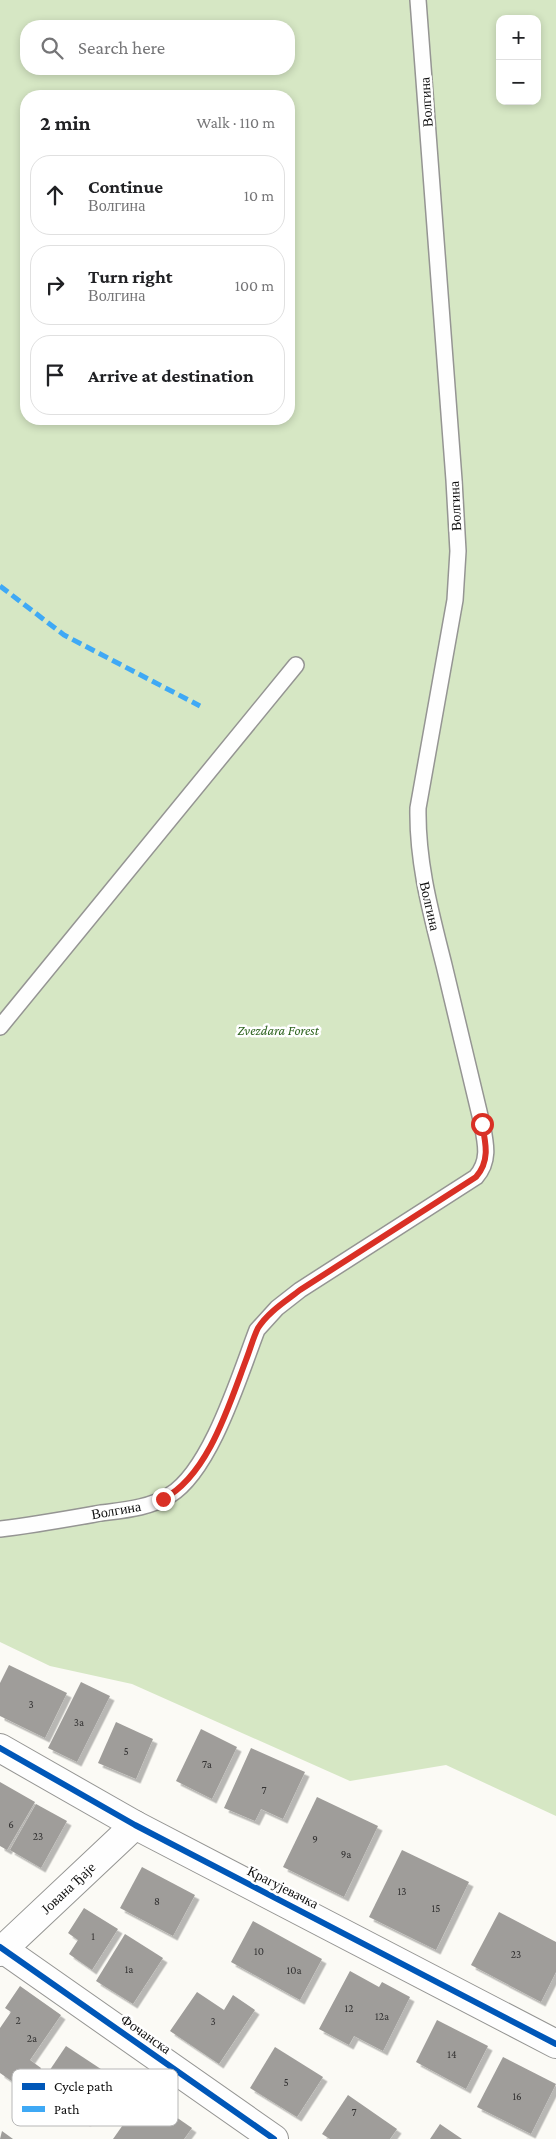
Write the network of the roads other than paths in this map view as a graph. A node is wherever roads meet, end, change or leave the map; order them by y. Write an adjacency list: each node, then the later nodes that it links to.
1 (418, 0): 4 (lane, Волгина)
2 (296, 665): 3 (lane)
3 (0, 1027)
4 (0, 1529)
5 (0, 1748): 6 (street, Крагујевачка)
6 (135, 1825): 7 (street, Јована Ђаје); 8 (street, Крагујевачка)
7 (1, 1949): 9 (street, Фочанска)
8 (556, 2044)
9 (173, 2069)
10 (178, 2072): 11 (street, Фочанска)
11 (274, 2139)

